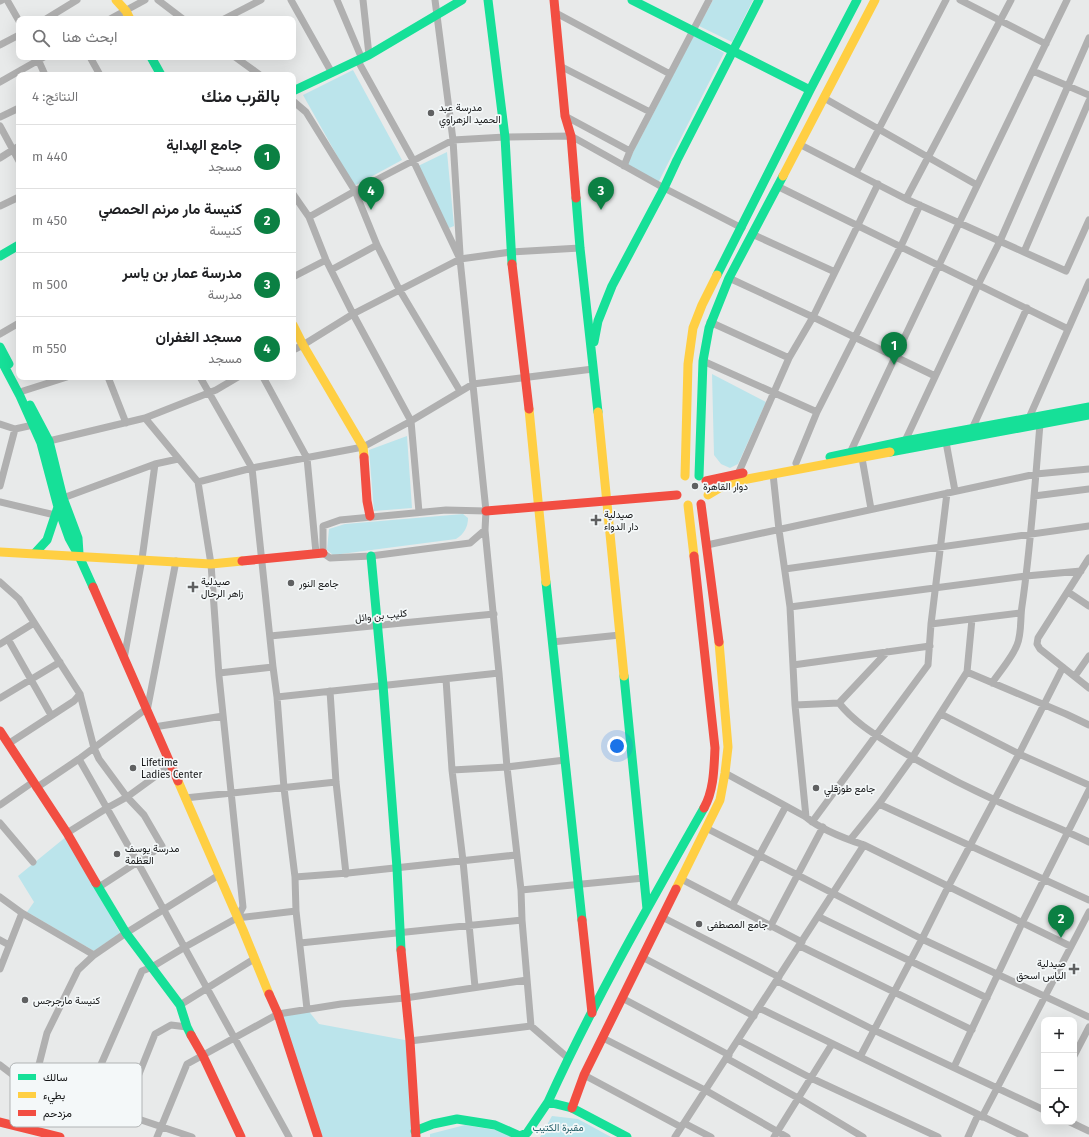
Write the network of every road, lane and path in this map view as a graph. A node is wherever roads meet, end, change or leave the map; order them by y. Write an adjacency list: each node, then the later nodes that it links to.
1 (7, 0): 26 (street)
2 (78, 0): 27 (street)
3 (116, 0): 24 (main road)
4 (145, 0): 24 (street)
5 (158, 0): 28 (street)
6 (261, 0): 29 (street)
7 (290, 0): 51 (street)
8 (337, 0): 37 (street)
9 (363, 0): 37 (street)
10 (434, 0): 25 (street)
11 (462, 0): 25 (main road)
12 (488, 0): 68 (main road)
13 (554, 0): 23 (main road)
14 (632, 0): 31 (main road)
15 (708, 0): 31 (street)
16 (759, 0): 36 (main road)
17 (857, 0): 56 (main road)
18 (875, 0): 58 (main road)
19 (946, 0): 66 (street)
20 (960, 0): 30 (street)
21 (1011, 0): 30 (street)
22 (1068, 0): 34 (street)
23 (556, 13): 43 (main road); 52 (street)
24 (128, 15)
25 (436, 15): 37 (main road); 69 (street)
26 (16, 16)
27 (51, 16)
28 (180, 16)
29 (230, 16)
30 (1000, 21): 34 (street); 73 (street)
31 (693, 31): 36 (main road); 52 (street)
32 (16, 37): 35 (street)
33 (1089, 38): 54 (street)
34 (1046, 44): 44 (street)
35 (0, 45)
36 (732, 51): 56 (main road); 81 (main road)
37 (363, 58): 51 (main road); 75 (street)
38 (37, 60): 46 (street)
39 (41, 60): 47 (street)
40 (92, 60): 48 (street)
41 (153, 60): 49 (main road)
42 (239, 60): 50 (street)
43 (560, 66): 62 (street); 63 (main road)
44 (1033, 71): 54 (street); 79 (street)
45 (16, 72): 53 (street)
46 (17, 72)
47 (44, 72)
48 (98, 72)
49 (159, 72)
50 (256, 72)
51 (332, 73): 55 (main road)
52 (670, 74): 62 (street)
53 (0, 82)
54 (1068, 86): 57 (street); 94 (street)
55 (296, 90)
56 (810, 90): 92 (main road)
57 (1089, 94)
58 (824, 98): 66 (street); 70 (main road)
59 (1089, 101): 100 (street)
60 (296, 104): 82 (street)
61 (16, 109): 64 (street)
62 (650, 112): 72 (street)
63 (565, 116): 67 (main road); 72 (street)
64 (0, 117)
65 (0, 126): 71 (street)
66 (878, 130): 73 (street); 77 (street)
67 (571, 136): 68 (street); 76 (street); 98 (main road)
68 (505, 137): 69 (street); 99 (main road)
69 (453, 140): 75 (street); 102 (street)
70 (799, 144): 77 (street); 80 (main road)
71 (16, 148): 74 (street)
72 (630, 151): 76 (street)
73 (928, 157): 79 (street); 85 (street)
74 (0, 158)
75 (412, 160): 82 (street); 102 (street)
76 (624, 166): 81 (street)
77 (856, 173): 78 (street)
78 (878, 184): 85 (street); 91 (street)
79 (977, 185): 90 (street)
80 (777, 186): 91 (street); 93 (main road)
81 (664, 188): 92 (street); 124 (main road)
82 (355, 191): 88 (street); 95 (street)
83 (16, 198): 87 (street)
84 (296, 198): 88 (street)
85 (906, 199): 86 (street)
86 (920, 205): 90 (street); 96 (street)
87 (0, 206)
88 (309, 217): 103 (street)
89 (1089, 220): 100 (street)
90 (959, 222): 94 (street); 104 (street)
91 (858, 225): 96 (street); 106 (street)
92 (742, 228): 175 (main road)
93 (752, 234): 106 (street); 108 (main road)
94 (1000, 241): 100 (street); 110 (street)
95 (377, 245): 105 (street); 111 (street)
96 (901, 246): 104 (street); 120 (street)
97 (16, 247): 101 (main road)
98 (580, 248): 99 (street); 124 (main road)
99 (510, 252): 102 (street); 131 (main road)
100 (1024, 252)
101 (0, 256)
102 (460, 259): 111 (street); 140 (street)
103 (326, 260): 105 (street); 107 (street)
104 (940, 266): 110 (street); 125 (street)
105 (331, 270): 113 (street)
106 (835, 272): 114 (street)
107 (296, 275)
108 (729, 278): 114 (street); 115 (main road)
109 (1089, 282): 117 (street)
110 (978, 284): 112 (street); 130 (street)
111 (399, 289): 113 (street); 143 (street)
112 (1027, 308): 117 (street); 157 (street)
113 (353, 314): 121 (street); 151 (street)
114 (813, 317): 120 (street); 127 (street)
115 (710, 322): 127 (street); 128 (main road)
116 (16, 325): 119 (street)
117 (1068, 329): 150 (street)
118 (296, 331): 121 (main road)
119 (0, 334)
120 (854, 337): 125 (street); 147 (street)
121 (303, 346): 123 (street); 161 (main road)
122 (0, 347): 132 (main road)
123 (296, 349)
124 (592, 353): 129 (main road)
125 (895, 357): 130 (street); 162 (street)
126 (0, 358): 155 (main road)
127 (789, 358): 145 (street)
128 (703, 361): 145 (street); 173 (main road)
129 (593, 369): 131 (street); 183 (main road)
130 (936, 376): 159 (street)
131 (526, 377): 140 (street); 187 (main road)
132 (16, 378)
133 (17, 380): 142 (main road)
134 (58, 380): 142 (street)
135 (109, 380): 152 (street)
136 (202, 380): 144 (street)
137 (225, 380): 141 (street)
138 (233, 380): 141 (street)
139 (265, 380): 163 (street)
140 (473, 384): 143 (street); 190 (street)
141 (222, 386): 144 (street)
142 (23, 391): 158 (main road)
143 (460, 391): 151 (street)
144 (210, 392): 149 (street); 168 (street)
145 (773, 392): 147 (street); 170 (street)
146 (1089, 407): 150 (main road)
147 (817, 412): 166 (street)
148 (1089, 414): 154 (main road)
149 (145, 418): 152 (street); 165 (street)
150 (1030, 418): 157 (main road)
151 (412, 421): 161 (street); 191 (street)
152 (126, 423): 158 (street)
153 (0, 424): 156 (street)
154 (1040, 424): 160 (main road); 172 (street)
155 (33, 425): 156 (street); 189 (main road)
156 (14, 429): 176 (street)
157 (972, 429): 159 (main road)
158 (49, 441): 182 (main road)
159 (905, 441): 162 (main road)
160 (946, 442): 164 (main road); 178 (street)
161 (363, 447): 163 (street); 192 (main road)
162 (850, 453): 166 (main road)
163 (307, 458): 168 (street); 200 (street)
164 (862, 458): 171 (main road); 188 (street)
165 (178, 459): 167 (street); 174 (street)
166 (796, 463): 170 (main road)
167 (155, 464): 182 (street); 205 (street)
168 (252, 468): 174 (street); 206 (street)
169 (1089, 469): 172 (street)
170 (738, 474): 173 (main road)
171 (773, 474): 180 (main road); 195 (street)
172 (1036, 474): 178 (street); 181 (street)
173 (703, 478): 175 (main road); 180 (main road)
174 (198, 482): 208 (street)
175 (680, 485): 183 (main road); 186 (main road)
176 (0, 486)
177 (1089, 490): 181 (street)
178 (955, 491): 179 (street)
179 (947, 493): 188 (street); 198 (street)
180 (708, 495): 185 (main road)
181 (1034, 496): 196 (street)
182 (63, 498): 202 (main road)
183 (607, 501): 187 (main road); 223 (main road)
184 (0, 502): 189 (street)
185 (701, 504): 186 (main road); 197 (main road)
186 (688, 505): 315 (main road)
187 (538, 506): 190 (main road); 226 (main road)
188 (872, 509): 195 (street)
189 (56, 511): 201 (main road); 202 (main road)
190 (486, 511): 191 (street); 194 (street)
191 (419, 512): 192 (street)
192 (370, 516): 200 (street)
193 (1089, 526): 196 (street)
194 (485, 530): 203 (street); 218 (street)
195 (779, 530): 197 (street); 209 (street)
196 (1030, 535): 198 (street); 211 (street)
197 (707, 545): 269 (main road)
198 (941, 547): 209 (street); 213 (street)
199 (0, 552): 201 (main road)
200 (320, 553): 203 (street); 206 (main road)
201 (35, 554): 202 (main road)
202 (79, 556): 205 (main road); 231 (main road)
203 (372, 556): 222 (main road)
204 (1089, 558): 210 (street)
205 (142, 559): 207 (main road); 231 (street)
206 (261, 559): 208 (main road); 224 (street)
207 (176, 561): 208 (main road); 252 (street)
208 (211, 564): 237 (street)
209 (785, 569): 216 (street)
210 (1081, 571): 211 (street); 214 (street)
211 (1026, 576): 213 (street); 217 (street)
212 (0, 582): 220 (street)
213 (936, 588): 216 (street); 221 (street)
214 (1068, 592): 215 (street); 235 (street)
215 (1089, 606)
216 (790, 607): 233 (street)
217 (1020, 613): 219 (street); 242 (street)
218 (494, 614): 222 (street, كليب بن وائل); 238 (street)
219 (972, 619): 221 (street); 236 (street)
220 (34, 623): 225 (street); 232 (street)
221 (931, 624): 228 (street)
222 (377, 625): 224 (street, كليب بن وائل); 243 (main road)
223 (620, 635): 226 (street); 303 (main road)
224 (270, 636): 234 (street)
225 (8, 639): 227 (street); 241 (street)
226 (552, 642): 265 (main road)
227 (0, 644)
228 (930, 646): 229 (street); 259 (street)
229 (887, 652): 233 (street); 249 (street)
230 (1089, 656): 239 (street)
231 (124, 660): 252 (main road)
232 (60, 662): 241 (street); 246 (street)
233 (793, 665): 250 (street)
234 (273, 667): 237 (street); 247 (street)
235 (1063, 667): 239 (street); 251 (street)
236 (967, 672): 242 (street); 253 (street)
237 (219, 673): 255 (street)
238 (500, 673): 240 (street); 267 (street)
239 (1074, 676): 244 (street)
240 (446, 679): 243 (street); 268 (street)
241 (31, 680): 248 (street); 254 (street)
242 (992, 683): 251 (street)
243 (383, 685): 245 (street); 298 (main road)
244 (1089, 688)
245 (330, 691): 247 (street); 270 (street)
246 (80, 694): 254 (street); 261 (street)
247 (277, 697): 273 (street)
248 (0, 698)
249 (839, 703): 250 (street); 259 (street)
250 (795, 705): 283 (street)
251 (1045, 705): 256 (street); 262 (street)
252 (146, 710): 257 (main road); 261 (street)
253 (941, 714): 262 (street); 263 (street)
254 (51, 715): 260 (street)
255 (223, 716): 257 (street); 275 (street)
256 (1089, 725)
257 (154, 727): 266 (main road)
258 (0, 731): 260 (main road)
259 (876, 735): 263 (street); 283 (street)
260 (8, 744): 271 (main road)
261 (94, 748): 264 (street); 276 (street)
262 (1020, 754): 272 (street); 278 (street)
263 (912, 758): 278 (street); 279 (street)
264 (79, 759): 271 (street); 282 (street)
265 (565, 760): 267 (street); 306 (main road)
266 (171, 765): 276 (street); 277 (main road)
267 (507, 767): 268 (street); 293 (street)
268 (452, 770): 295 (street)
269 (725, 773): 281 (street); 286 (main road)
270 (336, 782): 273 (street); 299 (street)
271 (34, 785): 280 (street); 288 (main road)
272 (1089, 785)
273 (284, 788): 275 (street); 302 (street)
274 (1089, 790): 287 (street)
275 (231, 793): 277 (street); 321 (street)
276 (127, 797): 282 (street); 297 (street)
277 (185, 798): 300 (main road)
278 (995, 801): 287 (street); 292 (street)
279 (879, 804): 289 (street); 292 (street)
280 (0, 805)
281 (786, 806): 283 (street); 294 (street)
282 (107, 808): 288 (street); 297 (street)
283 (809, 820): 285 (street)
284 (0, 823): 296 (street)
285 (823, 827): 289 (street); 301 (street)
286 (706, 828): 294 (street); 304 (main road)
287 (1068, 832): 290 (street); 305 (street)
288 (67, 833): 307 (main road)
289 (850, 840): 291 (street)
290 (1089, 842)
291 (864, 846): 308 (street); 310 (street)
292 (971, 846): 305 (street); 308 (street)
293 (516, 856): 295 (street); 309 (street)
294 (760, 856): 301 (street); 313 (street)
295 (463, 861): 298 (street); 324 (street)
296 (33, 862)
297 (138, 862): 307 (street); 314 (street)
298 (397, 868): 299 (street); 327 (main road)
299 (346, 874): 302 (street)
300 (219, 875): 314 (street); 321 (main road)
301 (798, 876): 310 (street); 325 (street)
302 (295, 878): 316 (street)
303 (644, 878): 306 (street); 315 (main road)
304 (681, 878): 313 (street); 319 (main road)
305 (1045, 880): 312 (street); 323 (street)
306 (578, 884): 309 (street); 354 (main road)
307 (99, 887): 326 (main road)
308 (948, 888): 323 (street); 328 (street)
309 (520, 890): 322 (street)
310 (834, 893): 320 (street); 328 (street)
311 (0, 897): 318 (street)
312 (1089, 900)
313 (732, 906): 325 (street)
314 (164, 909): 326 (street); 334 (street)
315 (647, 909): 354 (main road)
316 (296, 911): 321 (street); 330 (street)
317 (1089, 912): 333 (street)
318 (22, 913): 332 (street); 335 (street)
319 (662, 917): 336 (main road); 342 (street)
320 (819, 917): 331 (street); 338 (street)
321 (237, 918): 334 (street); 337 (main road)
322 (522, 920): 324 (street); 343 (street)
323 (1022, 923): 333 (street); 341 (street)
324 (468, 926): 327 (street); 344 (street)
325 (770, 927): 331 (street)
326 (126, 933): 335 (street); 339 (main road)
327 (399, 933): 330 (street); 348 (main road)
328 (922, 939): 338 (street); 341 (street)
329 (0, 940): 332 (street)
330 (300, 943): 353 (street)
331 (801, 944): 342 (street); 346 (street)
332 (9, 946): 340 (street)
333 (1070, 946): 347 (street)
334 (185, 947): 339 (street); 345 (street)
335 (94, 955): 373 (street)
336 (642, 958): 349 (main road); 356 (street)
337 (254, 959): 345 (street); 355 (main road)
338 (911, 960): 346 (street); 350 (street)
339 (152, 967): 351 (main road); 374 (street)
340 (0, 969)
341 (998, 974): 347 (street); 350 (street)
342 (778, 979): 352 (street); 361 (street)
343 (527, 980): 344 (street); 358 (street)
344 (475, 987): 348 (street)
345 (208, 988): 351 (street); 363 (street)
346 (894, 993): 361 (street); 362 (street)
347 (1045, 997): 357 (street); 381 (street)
348 (405, 998): 353 (street); 366 (main road)
349 (622, 998): 364 (main road); 370 (street)
350 (987, 998): 362 (street)
351 (180, 1005): 359 (main road)
352 (759, 1008): 356 (street); 367 (street)
353 (307, 1009): 355 (street)
354 (592, 1013): 372 (main road)
355 (278, 1014): 363 (street); 403 (main road)
356 (754, 1016): 365 (street)
357 (1089, 1017)
358 (531, 1026): 366 (street); 372 (street)
359 (187, 1027): 369 (main road); 376 (street)
360 (1089, 1027): 368 (street)
361 (874, 1030): 371 (street); 377 (street)
362 (972, 1030): 377 (street)
363 (235, 1037): 369 (street); 402 (street)
364 (603, 1038): 379 (main road); 382 (street)
365 (738, 1040): 370 (street); 380 (street)
366 (410, 1041): 396 (main road)
367 (832, 1044): 371 (street); 380 (street)
368 (1076, 1053)
369 (203, 1056): 394 (street); 401 (main road)
370 (728, 1056): 382 (street); 383 (street)
371 (860, 1057): 387 (street)
372 (568, 1058): 384 (main road)
373 (40, 1063)
374 (102, 1063)
375 (0, 1065): 378 (street)
376 (142, 1065)
377 (954, 1067): 381 (street)
378 (10, 1073)
379 (584, 1075): 385 (main road); 391 (street)
380 (811, 1078): 383 (street); 409 (street)
381 (997, 1088): 386 (street); 387 (street)
382 (705, 1090): 391 (street); 397 (street)
383 (798, 1098): 397 (street); 408 (street)
384 (548, 1102): 385 (main road); 396 (main road)
385 (572, 1108): 404 (main road)
386 (1041, 1109)
387 (980, 1116): 410 (street); 411 (street)
388 (142, 1120): 394 (street)
389 (0, 1122): 390 (main road)
390 (10, 1124)
391 (682, 1125): 405 (street); 406 (street)
392 (1076, 1125): 395 (street)
393 (20, 1127): 398 (main road)
394 (161, 1127): 399 (street); 400 (street)
395 (1089, 1131)
396 (415, 1134)
397 (776, 1134): 407 (street)
398 (60, 1137)
399 (157, 1137)
400 (192, 1137)
401 (240, 1137)
402 (289, 1137)
403 (318, 1137)
404 (627, 1137)
405 (675, 1137)
406 (711, 1137)
407 (787, 1137)
408 (863, 1137)
409 (938, 1137)
410 (968, 1137)
411 (1025, 1137)

